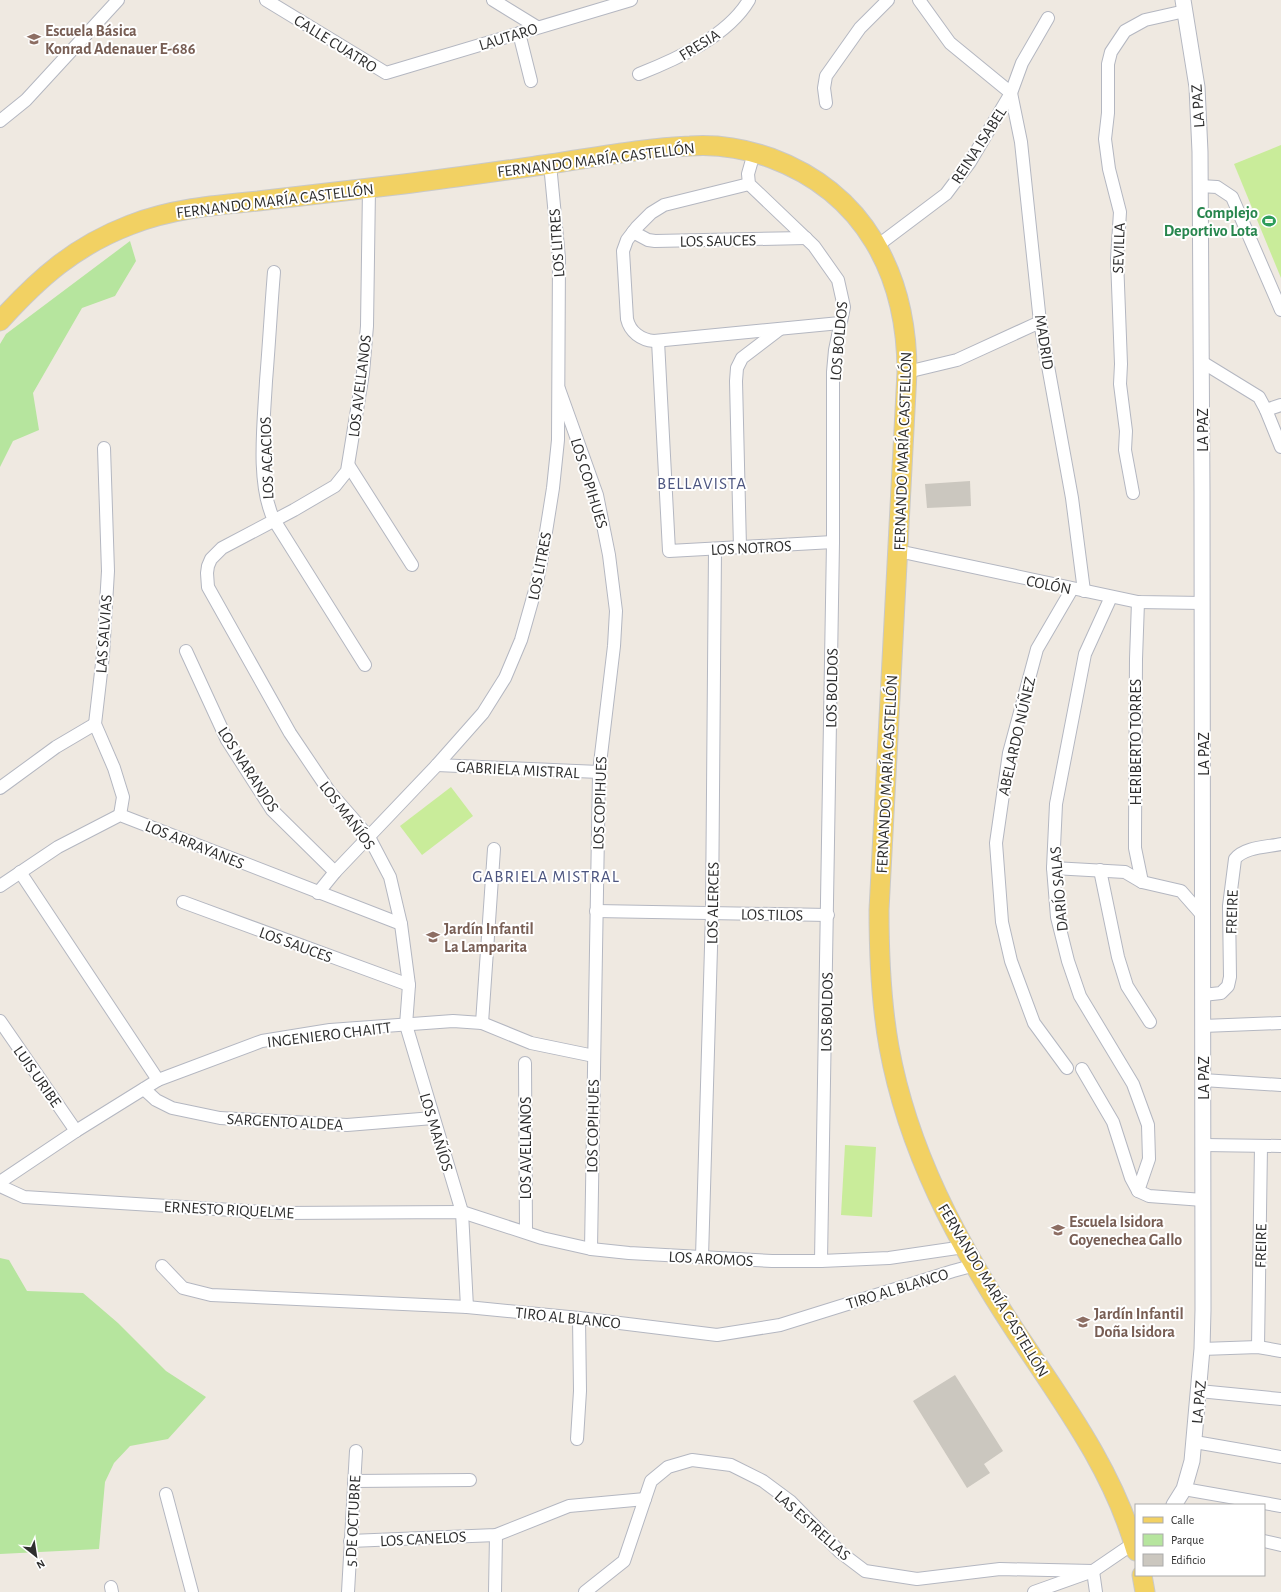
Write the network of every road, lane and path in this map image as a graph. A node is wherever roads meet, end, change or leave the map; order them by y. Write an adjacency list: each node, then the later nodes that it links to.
1 (118, 0): 17 (street)
2 (266, 0): 12 (street, CALLE CUATRO)
3 (493, 0): 10 (street)
4 (631, 0): 10 (street, LAUTARO)
5 (749, 0): 13 (street, FRESIA)
6 (888, 0): 16 (street)
7 (919, 0): 15 (street)
8 (1184, 5): 21 (street, LA PAZ); 41 (street, SEVILLA)
9 (1048, 18): 15 (street, REINA ISABEL)
10 (537, 27): 11 (street, LAUTARO)
11 (518, 33): 12 (street, LAUTARO); 14 (street)
12 (386, 73)
13 (640, 74)
14 (531, 81)
15 (1011, 93): 25 (street, REINA ISABEL); 29 (street, MADRID)
16 (826, 103)
17 (0, 121)
18 (754, 153): 19 (main road, FERNANDO MARÍA CASTELLÓN); 20 (street); 25 (main road, FERNANDO MARÍA CASTELLÓN)
19 (550, 164): 22 (main road, FERNANDO MARÍA CASTELLÓN); 35 (street, LOS LITRES)
20 (749, 184): 23 (street); 24 (street, LOS BOLDOS)
21 (1200, 186): 27 (street); 33 (street, LA PAZ)
22 (369, 188): 28 (main road, FERNANDO MARÍA CASTELLÓN); 40 (street, LOS AVELLANOS)
23 (633, 232): 24 (street, LOS SAUCES); 32 (street)
24 (806, 238): 30 (street, LOS BOLDOS)
25 (878, 246): 34 (main road, FERNANDO MARÍA CASTELLÓN)
26 (274, 272): 42 (street, LOS ACACIOS)
27 (1281, 310)
28 (0, 321)
29 (1040, 322): 34 (street); 48 (street, MADRID)
30 (840, 323): 31 (street); 43 (street, LOS BOLDOS)
31 (781, 328): 32 (street); 44 (street)
32 (658, 341): 45 (street, LOS NOTROS)
33 (1202, 362): 37 (street); 51 (street, LA PAZ)
34 (907, 372): 46 (main road, FERNANDO MARÍA CASTELLÓN)
35 (559, 389): 55 (street, LOS LITRES); 56 (street, LOS COPIHUES)
36 (1281, 405): 37 (street)
37 (1266, 410): 38 (street)
38 (1281, 447)
39 (104, 448): 54 (street, LAS SALVIAS)
40 (349, 466): 42 (street, LOS MAÑÍOS); 47 (street)
41 (1133, 493)
42 (274, 520): 53 (street, LOS ACACIOS); 59 (street, LOS MAÑÍOS)
43 (833, 542): 44 (street, LOS NOTROS); 72 (street, LOS BOLDOS)
44 (740, 548): 45 (street, LOS NOTROS)
45 (715, 549): 71 (street, LOS ALERCES)
46 (898, 551): 48 (street, COLÓN); 101 (main road, FERNANDO MARÍA CASTELLÓN)
47 (412, 565)
48 (1078, 590): 49 (street, COLÓN); 85 (street, ABELARDO NÚÑEZ)
49 (1111, 597): 50 (street, COLÓN); 62 (street, DARÍO SALAS)
50 (1138, 602): 51 (street, COLÓN); 66 (street, HERIBERTO TORRES)
51 (1203, 604): 73 (street, LA PAZ)
52 (186, 650): 65 (street, LOS NARANJOS)
53 (365, 665)
54 (95, 724): 57 (street); 58 (street, LAS SALVIAS)
55 (437, 765): 56 (street, GABRIELA MISTRAL); 59 (street, LOS LITRES)
56 (599, 772): 70 (street, LOS COPIHUES)
57 (0, 788)
58 (120, 815): 64 (street); 68 (street, LOS ARRAYANES)
59 (369, 837): 65 (street, LOS LITRES); 74 (street, LOS MAÑÍOS)
60 (1281, 844): 76 (street, FREIRE)
61 (494, 849): 79 (street)
62 (1053, 868): 63 (street); 97 (street, DARÍO SALAS)
63 (1100, 870): 66 (street); 78 (street)
64 (20, 872): 67 (street); 87 (street)
65 (335, 872): 68 (street, LOS LITRES)
66 (1142, 882): 73 (street)
67 (0, 886)
68 (318, 893): 74 (street, LOS ARRAYANES)
69 (183, 902): 75 (street, LOS SAUCES)
70 (596, 911): 71 (street, LOS TILOS); 83 (street, LOS COPIHUES)
71 (712, 913): 72 (street, LOS TILOS); 103 (street, LOS ALERCES)
72 (828, 915): 104 (street, LOS BOLDOS)
73 (1203, 916): 76 (street, LA PAZ)
74 (401, 924): 75 (street, LOS MAÑÍOS)
75 (409, 986): 81 (street, LOS MAÑÍOS)
76 (1203, 995): 82 (street, LA PAZ)
77 (0, 1021): 92 (street, LUIS URIBE)
78 (1150, 1022)
79 (482, 1023): 81 (street, INGENIERO CHAITT); 83 (street, INGENIERO CHAITT)
80 (1281, 1023): 82 (street)
81 (406, 1025): 87 (street, INGENIERO CHAITT); 91 (street, LOS MAÑÍOS)
82 (1203, 1026): 88 (street, LA PAZ)
83 (594, 1056): 102 (street, LOS COPIHUES)
84 (525, 1064): 100 (street, LOS AVELLANOS)
85 (1067, 1068)
86 (1082, 1069): 97 (street)
87 (158, 1080): 90 (street, INGENIERO CHAITT)
88 (1204, 1080): 89 (street); 93 (street, LA PAZ)
89 (1281, 1085)
90 (144, 1088): 91 (street, SARGENTO ALDEA); 92 (street, INGENIERO CHAITT)
91 (433, 1118): 99 (street, LOS MAÑÍOS)
92 (76, 1131): 96 (street, INGENIERO CHAITT)
93 (1204, 1145): 94 (street); 98 (street, LA PAZ)
94 (1261, 1146): 95 (street); 109 (street, FREIRE)
95 (1281, 1146)
96 (0, 1184): 99 (street, ERNESTO RIQUELME)
97 (1138, 1191): 98 (street)
98 (1203, 1200): 110 (street, LA PAZ)
99 (462, 1212): 100 (street, LOS AROMOS); 107 (street, LOS MAÑÍOS)
100 (526, 1232): 102 (street, LOS AROMOS)
101 (964, 1247): 104 (street, LOS AROMOS); 105 (main road, FERNANDO MARÍA CASTELLÓN)
102 (590, 1249): 103 (street, LOS AROMOS)
103 (702, 1257): 104 (street, LOS AROMOS)
104 (821, 1261)
105 (975, 1265): 108 (street, TIRO AL BLANCO); 128 (main road, FERNANDO MARÍA CASTELLÓN)
106 (162, 1266): 107 (street, TIRO AL BLANCO)
107 (467, 1307): 108 (street, TIRO AL BLANCO)
108 (579, 1318): 114 (street)
109 (1258, 1347): 110 (street); 111 (street)
110 (1202, 1349): 112 (street, LA PAZ)
111 (1281, 1351)
112 (1199, 1391): 113 (street); 115 (street, LA PAZ)
113 (1281, 1399)
114 (577, 1439)
115 (1195, 1442): 117 (street); 120 (street, LA PAZ)
116 (356, 1451): 119 (street, 5 DE OCTUBRE)
117 (1281, 1457)
118 (470, 1480): 119 (street)
119 (354, 1481): 127 (street, 5 DE OCTUBRE)
120 (1184, 1489): 123 (street, LA PAZ); 124 (street)
121 (166, 1494): 132 (street)
122 (645, 1499): 125 (street, LOS CANELOS); 130 (street, LAS ESTRELLAS); 135 (street, LAS ESTRELLAS)
123 (1175, 1504)
124 (1281, 1506)
125 (496, 1535): 127 (street, LOS CANELOS); 134 (street)
126 (1265, 1541): 129 (street)
127 (350, 1542): 133 (street, 5 DE OCTUBRE)
128 (1135, 1545): 130 (street)
129 (1281, 1545)
130 (1093, 1571): 136 (street); 137 (street)
131 (1142, 1576): 138 (main road)
132 (192, 1592)
133 (348, 1592)
134 (495, 1592)
135 (585, 1592)
136 (1034, 1592)
137 (1096, 1592)
138 (1145, 1592)

